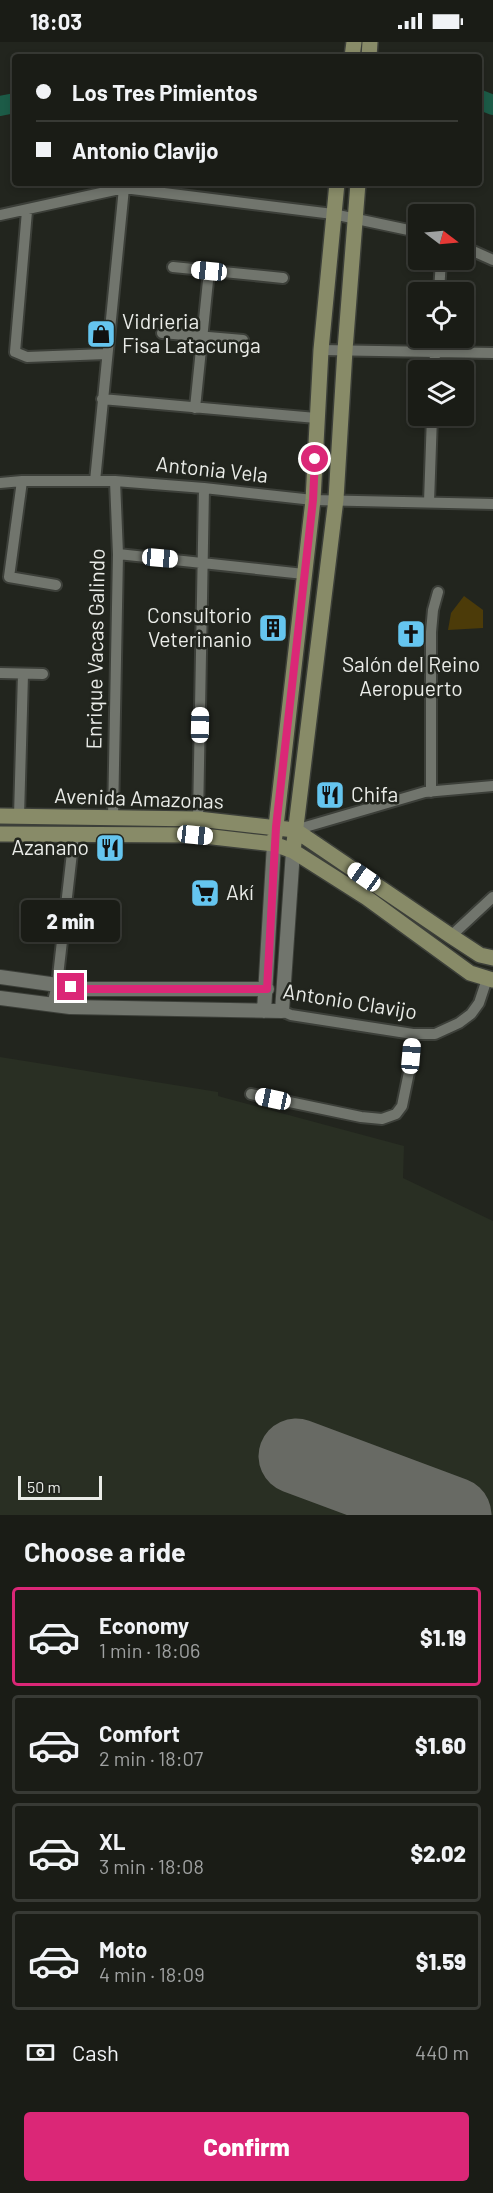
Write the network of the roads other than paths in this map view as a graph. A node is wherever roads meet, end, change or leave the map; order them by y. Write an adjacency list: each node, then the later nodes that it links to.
1 (337, 186): 4 (main road)
2 (358, 186): 6 (main road)
3 (124, 188): 4 (street); 5 (street); 22 (street)
4 (334, 210): 6 (street); 18 (main road)
5 (27, 211): 7 (street); 22 (street)
6 (356, 213): 8 (street); 19 (main road)
7 (0, 215)
8 (408, 229)
9 (474, 251): 10 (street)
10 (493, 260)
11 (173, 267): 12 (street)
12 (209, 271): 13 (street); 15 (street)
13 (283, 278)
14 (162, 333): 15 (street)
15 (203, 337): 16 (street); 25 (street)
16 (243, 340)
17 (435, 348): 20 (street)
18 (321, 350): 19 (street); 26 (main road)
19 (345, 350): 20 (street); 34 (main road)
20 (435, 352): 21 (street); 23 (street)
21 (493, 353)
22 (106, 354): 24 (street)
23 (435, 360)
24 (102, 399): 25 (street); 29 (street)
25 (195, 408): 26 (street)
26 (316, 418): 33 (main road)
27 (432, 426): 35 (street)
28 (22, 481): 29 (street, Antonia Vela); 31 (street, Antonia Vela); 40 (street)
29 (94, 481): 30 (street, Antonia Vela)
30 (115, 481): 32 (street, Antonia Vela); 37 (street, Enrique Vacas Galindo)
31 (0, 483)
32 (204, 488): 33 (street, Antonia Vela); 38 (street)
33 (313, 500): 34 (street, Antonia Vela); 39 (main road)
34 (336, 500): 35 (street, Antonia Vela); 52 (main road)
35 (429, 502): 36 (street, Antonia Vela)
36 (493, 504)
37 (118, 554): 38 (street); 49 (street, Enrique Vacas Galindo)
38 (202, 562): 39 (street); 50 (street)
39 (304, 574): 51 (main road)
40 (56, 585)
41 (438, 592): 46 (street)
42 (0, 673): 43 (street)
43 (23, 674): 44 (street); 48 (street)
44 (43, 674)
45 (493, 786): 46 (street)
46 (431, 792): 52 (street)
47 (0, 816): 48 (main road, Avenida Amazonas)
48 (19, 816): 49 (main road, Avenida Amazonas)
49 (113, 818): 50 (main road, Avenida Amazonas)
50 (198, 819): 51 (main road, Avenida Amazonas)
51 (276, 827): 52 (main road, Avenida Amazonas); 55 (main road)
52 (295, 830): 56 (main road); 58 (main road)
53 (0, 834): 54 (main road, Avenida Amazonas)
54 (74, 835): 55 (main road, Avenida Amazonas); 62 (street)
55 (274, 844): 56 (main road, Avenida Amazonas); 63 (street)
56 (294, 852): 61 (main road, Avenida Amazonas); 67 (street)
57 (493, 897): 58 (street)
58 (451, 936): 59 (main road)
59 (493, 958)
60 (0, 977): 62 (street, Antonio Clavijo)
61 (490, 980): 68 (street, Antonio Clavijo)
62 (57, 985): 63 (street, Antonio Clavijo); 65 (street)
63 (267, 989): 66 (street)
64 (0, 998): 65 (street, Antonio Clavijo)
65 (52, 1005): 66 (street, Antonio Clavijo)
66 (264, 1011): 67 (street, Antonio Clavijo)
67 (282, 1011): 68 (street, Antonio Clavijo)
68 (413, 1034): 69 (street)
69 (251, 1094)

